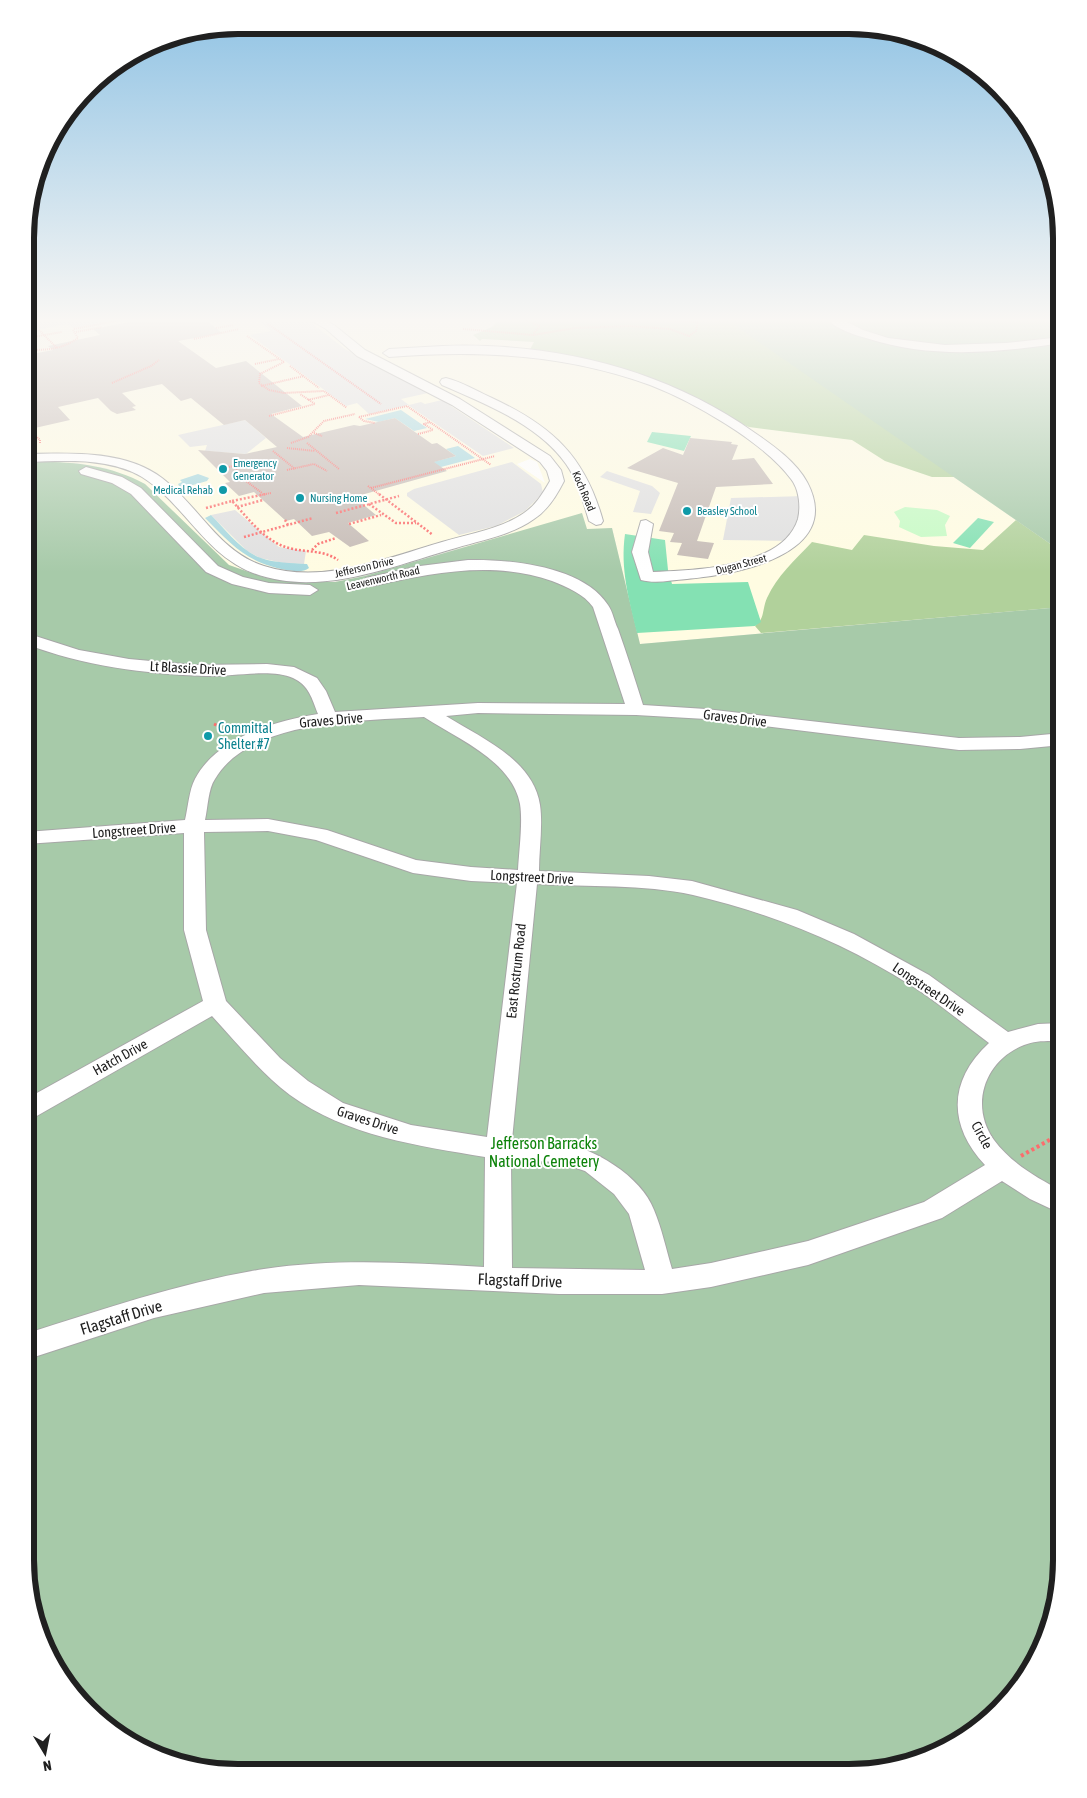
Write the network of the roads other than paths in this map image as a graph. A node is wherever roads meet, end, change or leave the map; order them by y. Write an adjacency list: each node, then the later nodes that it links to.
1 (459, 404): 8 (street, Jefferson Drive)
2 (491, 404): 6 (street, Koch Road)
3 (700, 404): 7 (street, Dugan Street)
4 (34, 458): 8 (street, Jefferson Drive)
5 (34, 466): 9 (street, Leavenworth Road)
6 (596, 521)
7 (646, 524)
8 (456, 542): 9 (street)
9 (469, 564): 11 (street, Leavenworth Road)
10 (34, 641): 13 (street, Lt Blassie Drive)
11 (636, 710): 12 (street, Graves Drive); 14 (street, Graves Drive)
12 (428, 712): 13 (street, Graves Drive); 17 (street, East Rostrum Road)
13 (329, 718): 15 (street, Graves Drive)
14 (1053, 739)
15 (194, 826): 16 (street, Longstreet Drive); 17 (street, Longstreet Drive); 18 (street, Graves Drive)
16 (34, 837)
17 (528, 877): 20 (street, Longstreet Drive); 22 (street, East Rostrum Road)
18 (215, 1004): 21 (street, Hatch Drive); 22 (street, Graves Drive)
19 (1053, 1033): 20 (street, Circle)
20 (1006, 1043): 23 (street, Circle)
21 (34, 1106)
22 (498, 1149): 25 (street, East Rostrum Road); 26 (street, Graves Drive)
23 (1003, 1167): 24 (street, Circle); 26 (street, Flagstaff Drive)
24 (1053, 1199)
25 (498, 1280): 26 (street, Flagstaff Drive); 27 (street, Flagstaff Drive)
26 (662, 1282)
27 (34, 1345)

